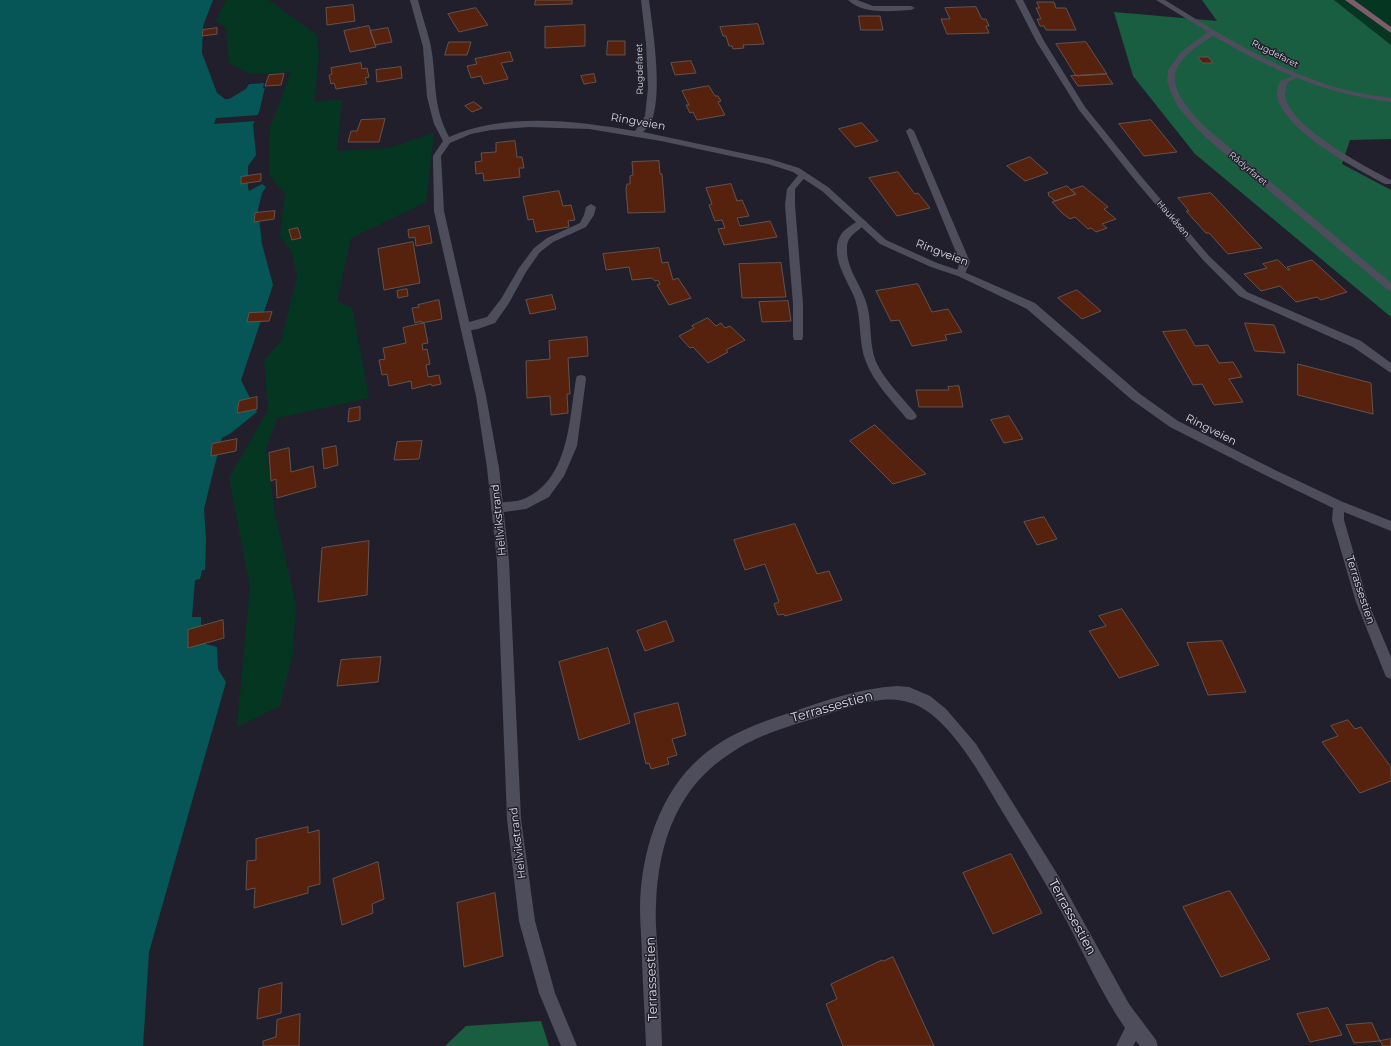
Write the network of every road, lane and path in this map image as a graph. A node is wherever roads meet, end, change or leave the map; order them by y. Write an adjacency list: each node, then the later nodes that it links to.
1 (414, 0): 14 (street)
2 (645, 0): 13 (street, Rugdefaret)
3 (852, 0): 7 (street)
4 (1019, 0): 23 (street, Haukåsen)
5 (1160, 0): 9 (street, Rugdefaret)
6 (1349, 0): 8 (main road)
7 (911, 8)
8 (1391, 32)
9 (1212, 33): 10 (street, Rugdefaret); 20 (street, Rådyrfaret)
10 (1297, 76): 11 (street, Rugdefaret); 16 (street)
11 (1391, 100)
12 (910, 131): 19 (street)
13 (637, 134): 14 (street, Ringveien); 15 (street, Ringveien)
14 (448, 141): 21 (street, Hellvikstrand)
15 (803, 175): 18 (street, Ringveien); 22 (street)
16 (1388, 182)
17 (590, 207): 21 (street)
18 (862, 222): 19 (street, Ringveien); 25 (street)
19 (961, 274): 26 (street, Ringveien)
20 (1391, 288)
21 (466, 327): 27 (street, Hellvikstrand)
22 (798, 337)
23 (1391, 369)
24 (580, 379): 27 (street)
25 (911, 416)
26 (1339, 505): 28 (street, Ringveien); 29 (street, Terrassestien)
27 (497, 508): 31 (street, Hellvikstrand)
28 (1391, 526)
29 (1391, 673)
30 (1135, 1027): 32 (street, Terrassestien); 33 (street); 34 (street, Terrassestien)
31 (569, 1046)
32 (654, 1046)
33 (1124, 1046)
34 (1150, 1046)

